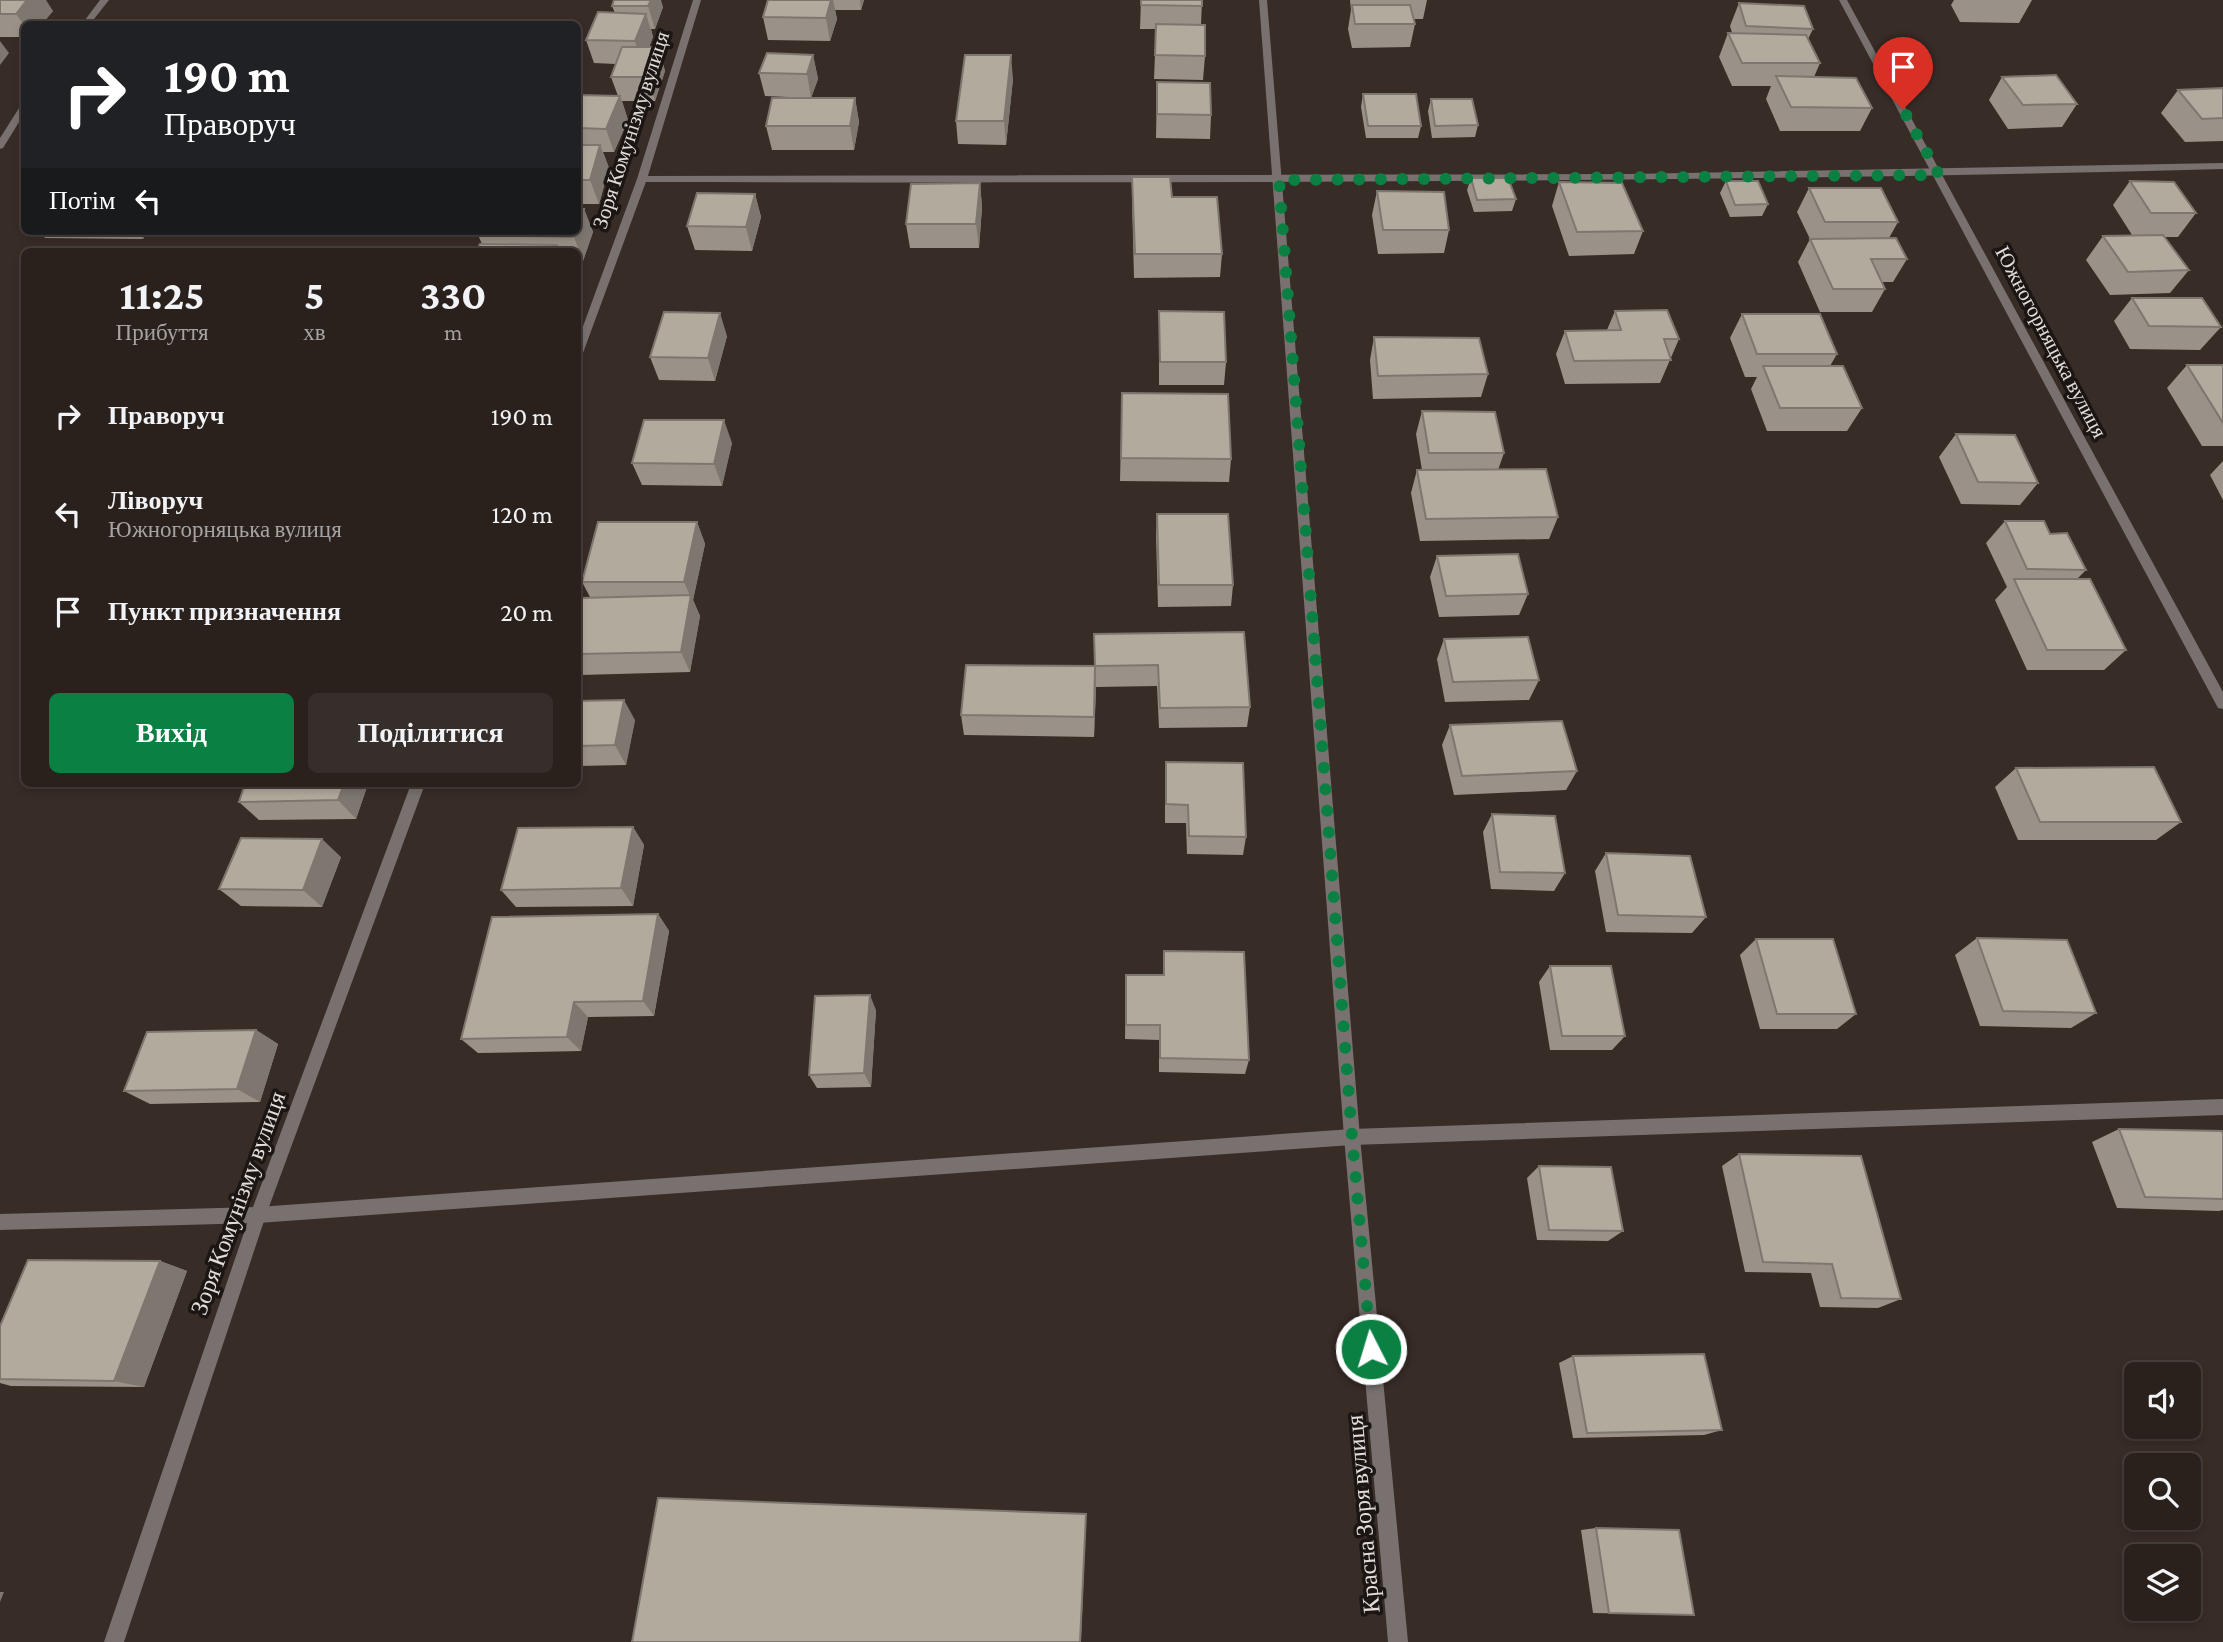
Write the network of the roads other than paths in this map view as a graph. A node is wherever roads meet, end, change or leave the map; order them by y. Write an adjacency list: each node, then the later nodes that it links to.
1 (104, 0): 5 (street)
2 (697, 0): 10 (street, Зоря Комунізму вулиця)
3 (1263, 0): 11 (street, Красна Зоря вулиця)
4 (1843, 0): 9 (street, Южногорняцька вулиця)
5 (88, 21)
6 (21, 112): 7 (street)
7 (0, 146)
8 (2223, 166): 9 (street)
9 (1939, 175): 11 (street); 13 (street, Южногорняцька вулиця)
10 (642, 179): 11 (street); 12 (street, Зоря Комунізму вулиця)
11 (1279, 180): 16 (street, Красна Зоря вулиця)
12 (581, 345)
13 (2223, 704)
14 (417, 787): 17 (street, Зоря Комунізму вулиця)
15 (2223, 1107): 16 (street)
16 (1352, 1137): 17 (street); 20 (street, Красна Зоря вулиця)
17 (258, 1215): 18 (street); 19 (street, Зоря Комунізму вулиця)
18 (0, 1222)
19 (114, 1642)
20 (1398, 1642)

